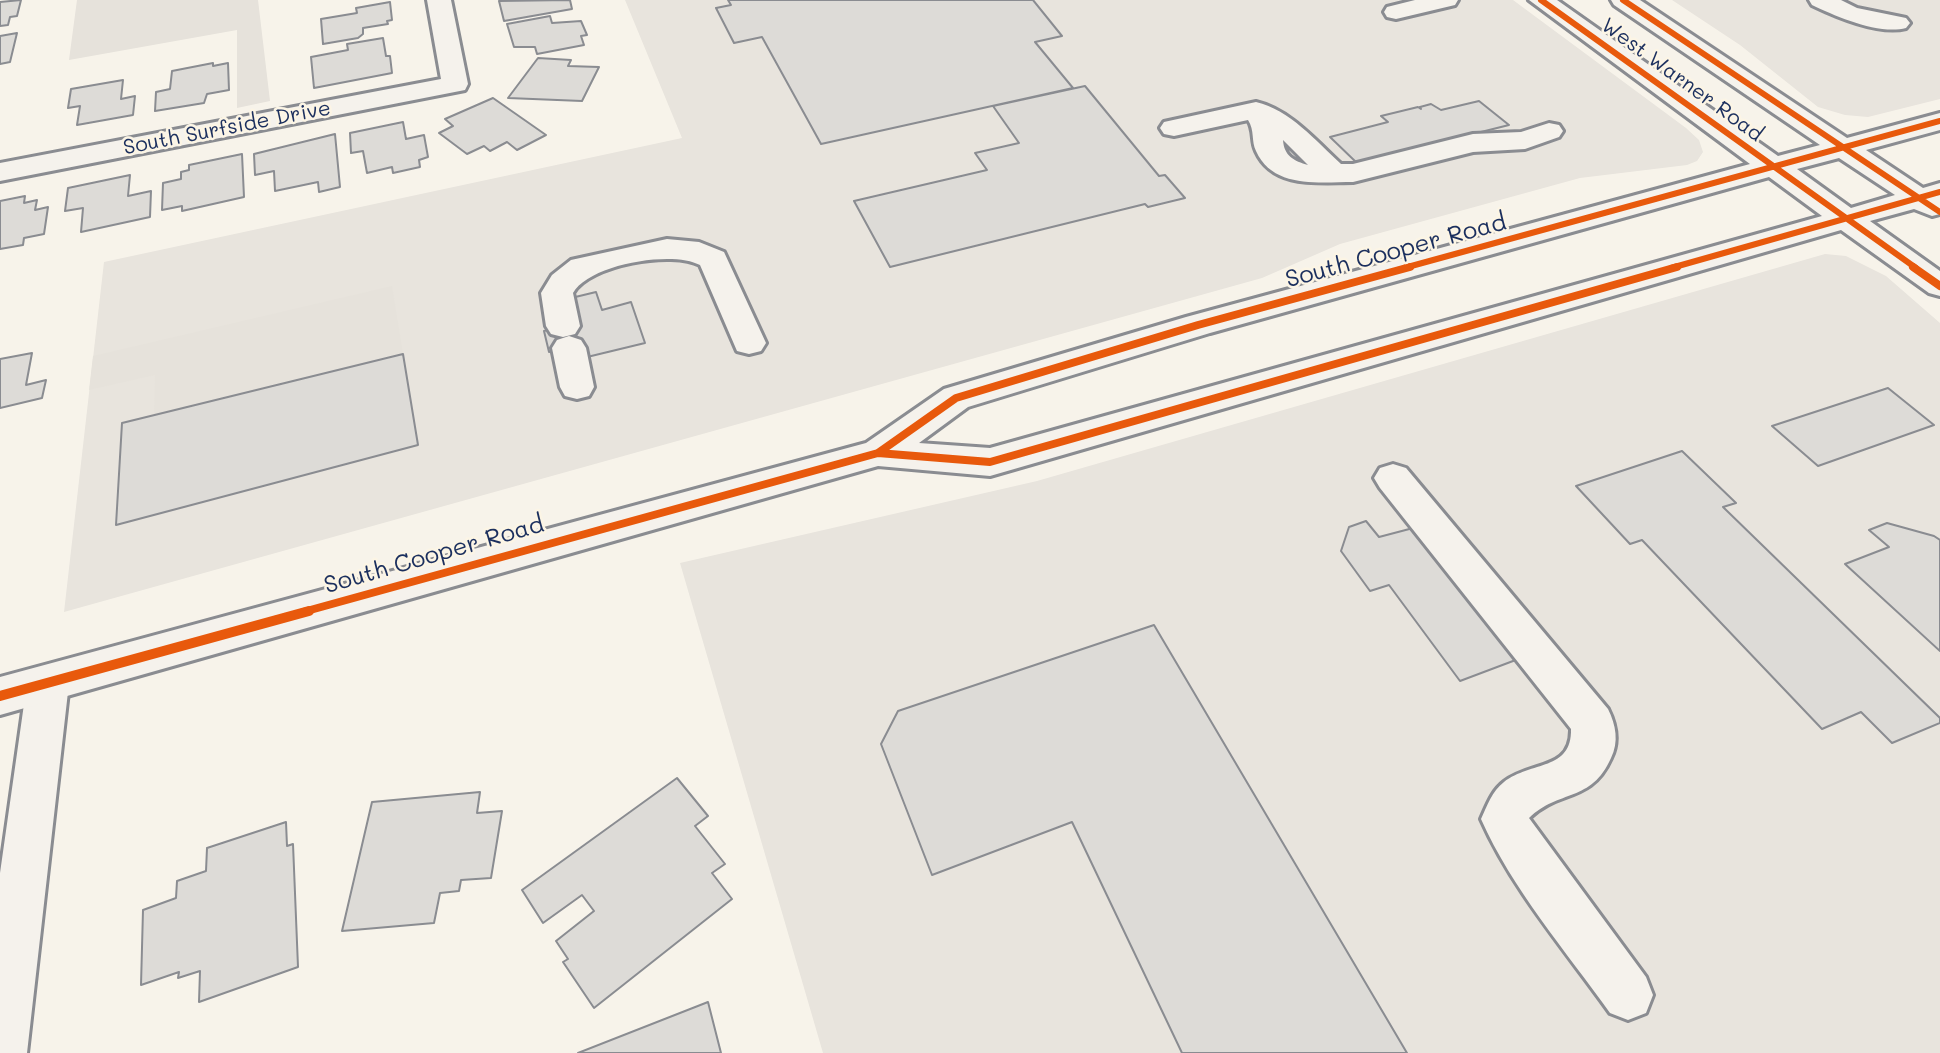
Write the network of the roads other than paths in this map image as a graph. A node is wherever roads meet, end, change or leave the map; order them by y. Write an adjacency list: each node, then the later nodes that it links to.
1 (439, 0): 13 (main road, South Surfside Drive)
2 (1541, 0): 12 (main road, West Warner Road)
3 (1623, 0): 11 (main road, West Warner Road)
4 (1821, 0): 7 (main road)
5 (1446, 1): 6 (main road)
6 (1396, 12)
7 (1897, 23)
8 (1940, 121): 11 (main road, South Cooper Road)
9 (1174, 128): 10 (main road)
10 (1549, 131)
11 (1842, 148): 12 (main road, South Cooper Road); 14 (main road, West Warner Road)
12 (1775, 168): 15 (main road, West Warner Road); 19 (main road, South Cooper Road)
13 (0, 172)
14 (1933, 201): 15 (main road, South Cooper Road)
15 (1846, 219): 16 (main road, West Warner Road); 19 (main road, South Cooper Road)
16 (1940, 286)
17 (749, 344): 18 (main road)
18 (577, 387)
19 (878, 453): 21 (main road, South Cooper Road)
20 (1393, 478): 23 (main road)
21 (48, 683): 22 (main road, South Cooper Road); 24 (main road)
22 (0, 696)
23 (1628, 995)
24 (1, 1053)

